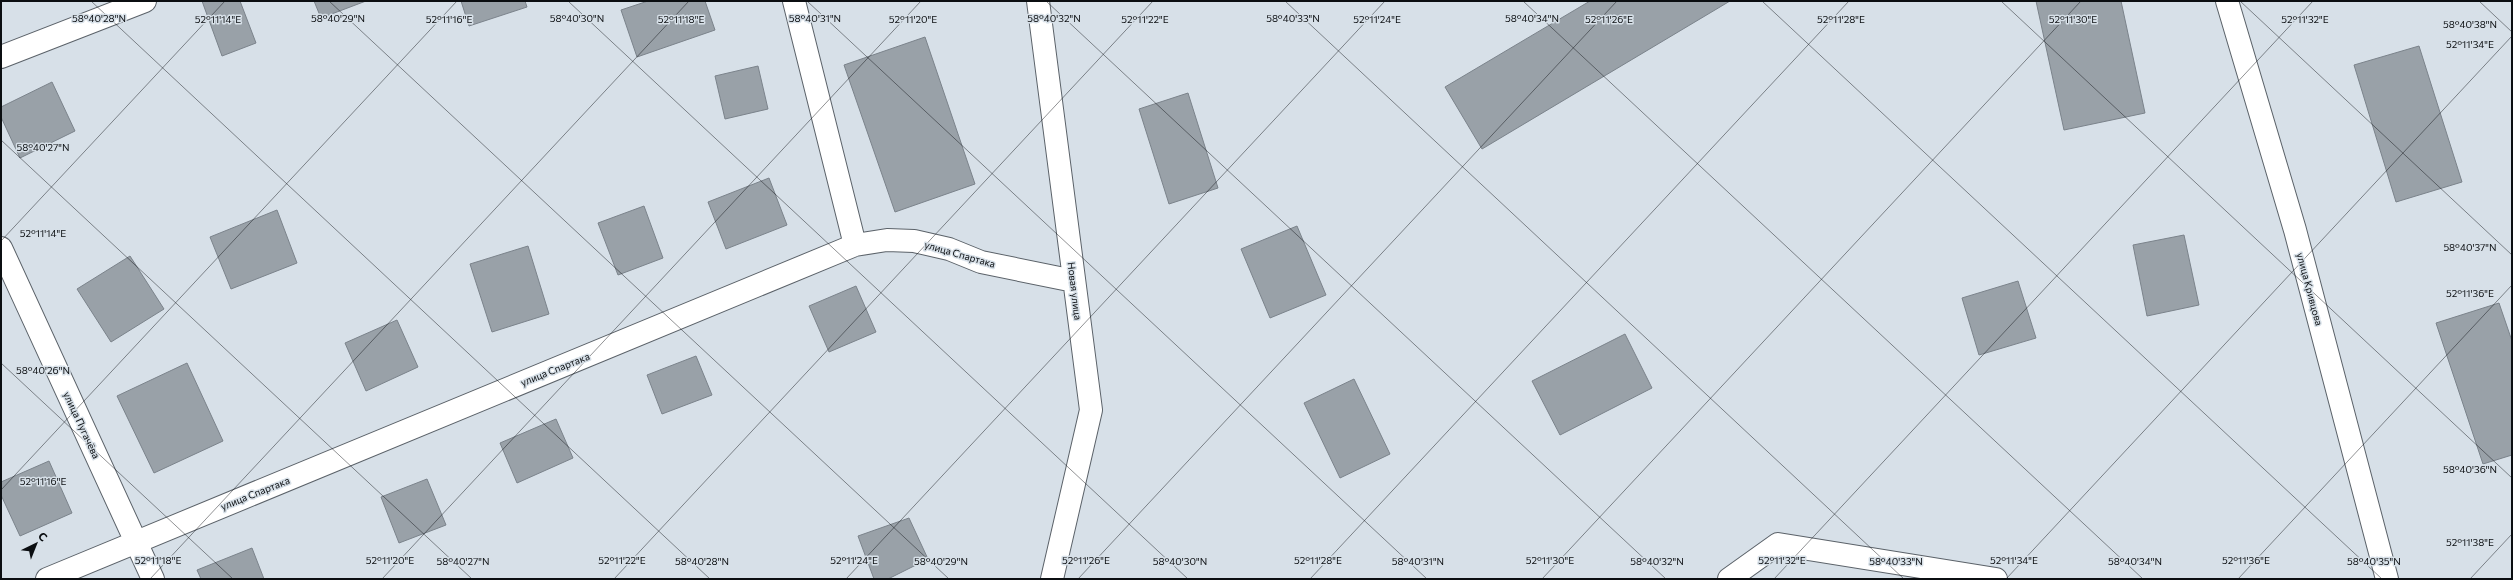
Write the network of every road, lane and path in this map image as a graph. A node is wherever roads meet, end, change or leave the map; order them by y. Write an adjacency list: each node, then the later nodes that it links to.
1 (145, 1): 5 (street)
2 (794, 1): 6 (street)
3 (1038, 1): 8 (street, Новая улица)
4 (2226, 1): 15 (street, улица Кривцова)
5 (1, 57)
6 (855, 245): 8 (street, улица Спартака); 9 (street, улица Спартака)
7 (1, 248): 9 (street, улица Пугачёва)
8 (1074, 281): 12 (street, Новая улица)
9 (136, 542): 10 (street, улица Спартака); 11 (street, улица Пугачёва)
10 (47, 579)
11 (153, 579)
12 (1052, 579)
13 (1729, 579): 14 (street)
14 (1996, 579)
15 (2387, 579)

